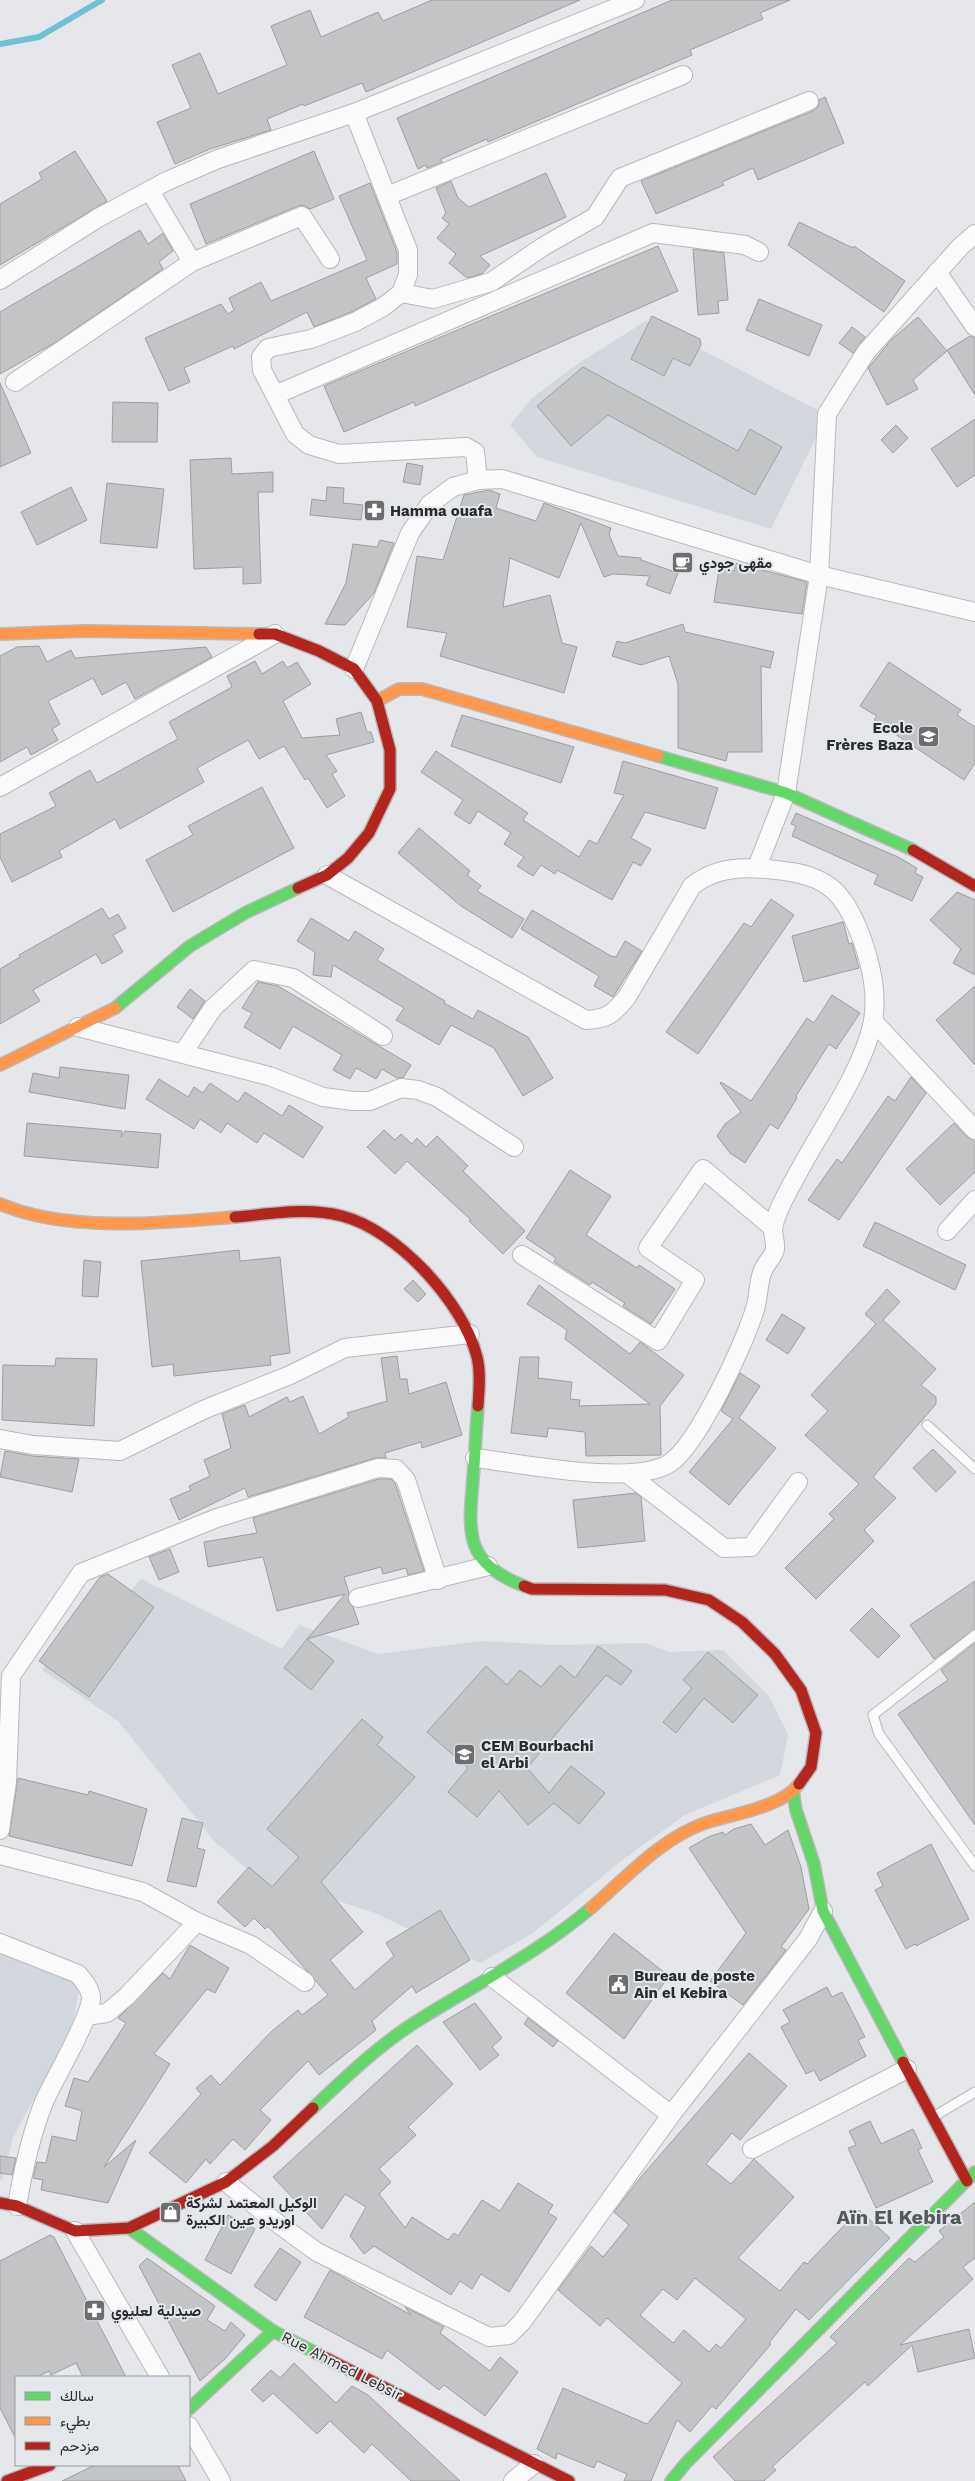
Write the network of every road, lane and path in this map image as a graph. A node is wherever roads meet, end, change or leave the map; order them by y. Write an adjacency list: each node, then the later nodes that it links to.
1 (635, 0): 4 (street)
2 (683, 75): 6 (street)
3 (808, 101): 13 (street)
4 (354, 113): 5 (street); 6 (street)
5 (150, 191): 10 (street); 12 (street)
6 (387, 196): 13 (street)
7 (975, 234): 11 (street)
8 (759, 252): 16 (street)
9 (330, 259): 10 (street)
10 (192, 262): 15 (street)
11 (937, 272): 14 (street); 18 (street)
12 (0, 280)
13 (401, 293): 16 (street)
14 (975, 327)
15 (15, 382)
16 (275, 395): 17 (street)
17 (478, 480): 18 (street); 22 (street)
18 (819, 575): 19 (street); 25 (street)
19 (975, 612)
20 (0, 634): 21 (main road)
21 (275, 634): 22 (main road); 24 (street)
22 (354, 669): 23 (main road)
23 (377, 700): 25 (main road); 27 (main road)
24 (0, 787)
25 (786, 793): 26 (street); 28 (main road)
26 (757, 867): 27 (street); 29 (street)
27 (327, 875): 30 (main road)
28 (975, 886)
29 (873, 1020): 34 (street); 38 (street)
30 (78, 1027): 32 (street); 33 (main road)
31 (383, 1036): 32 (street)
32 (183, 1053): 35 (street)
33 (0, 1065)
34 (975, 1130)
35 (514, 1147)
36 (975, 1200): 39 (street)
37 (0, 1204): 41 (main road)
38 (772, 1227): 40 (street); 46 (street)
39 (947, 1231)
40 (522, 1255)
41 (470, 1334): 43 (street); 44 (main road)
42 (927, 1426): 45 (lane)
43 (0, 1439)
44 (475, 1458): 46 (street); 48 (main road)
45 (975, 1469)
46 (628, 1474): 47 (street)
47 (798, 1482)
48 (488, 1566): 49 (street); 52 (main road)
49 (438, 1580): 50 (street); 53 (street)
50 (358, 1598)
51 (975, 1635): 55 (lane)
52 (793, 1791): 56 (main road); 59 (main road)
53 (0, 1830)
54 (0, 1856): 57 (street)
55 (975, 1866)
56 (823, 1911): 62 (main road); 64 (street)
57 (198, 1922): 60 (street); 61 (street)
58 (0, 1943): 61 (street)
59 (492, 1977): 64 (street); 69 (main road)
60 (305, 1982)
61 (86, 2016): 70 (street)
62 (907, 2069): 65 (main road); 66 (street)
63 (975, 2092): 65 (lane)
64 (671, 2115): 69 (street)
65 (933, 2117): 68 (main road)
66 (752, 2150)
67 (975, 2172): 68 (main road)
68 (966, 2181): 83 (main road)
69 (226, 2182): 71 (main road)
70 (8, 2205): 72 (main road)
71 (129, 2228): 72 (main road); 73 (main road, Rue Ahmed Lebsir)
72 (75, 2232): 74 (street)
73 (273, 2331): 75 (main road); 77 (main road, Rue Ahmed Lebsir)
74 (159, 2376)
75 (190, 2407)
76 (190, 2428): 80 (street)
77 (534, 2464): 81 (street); 82 (main road, Rue Ahmed Lebsir)
78 (47, 2466): 79 (main road)
79 (8, 2481)
80 (221, 2481)
81 (513, 2481)
82 (569, 2481)
83 (671, 2481)

